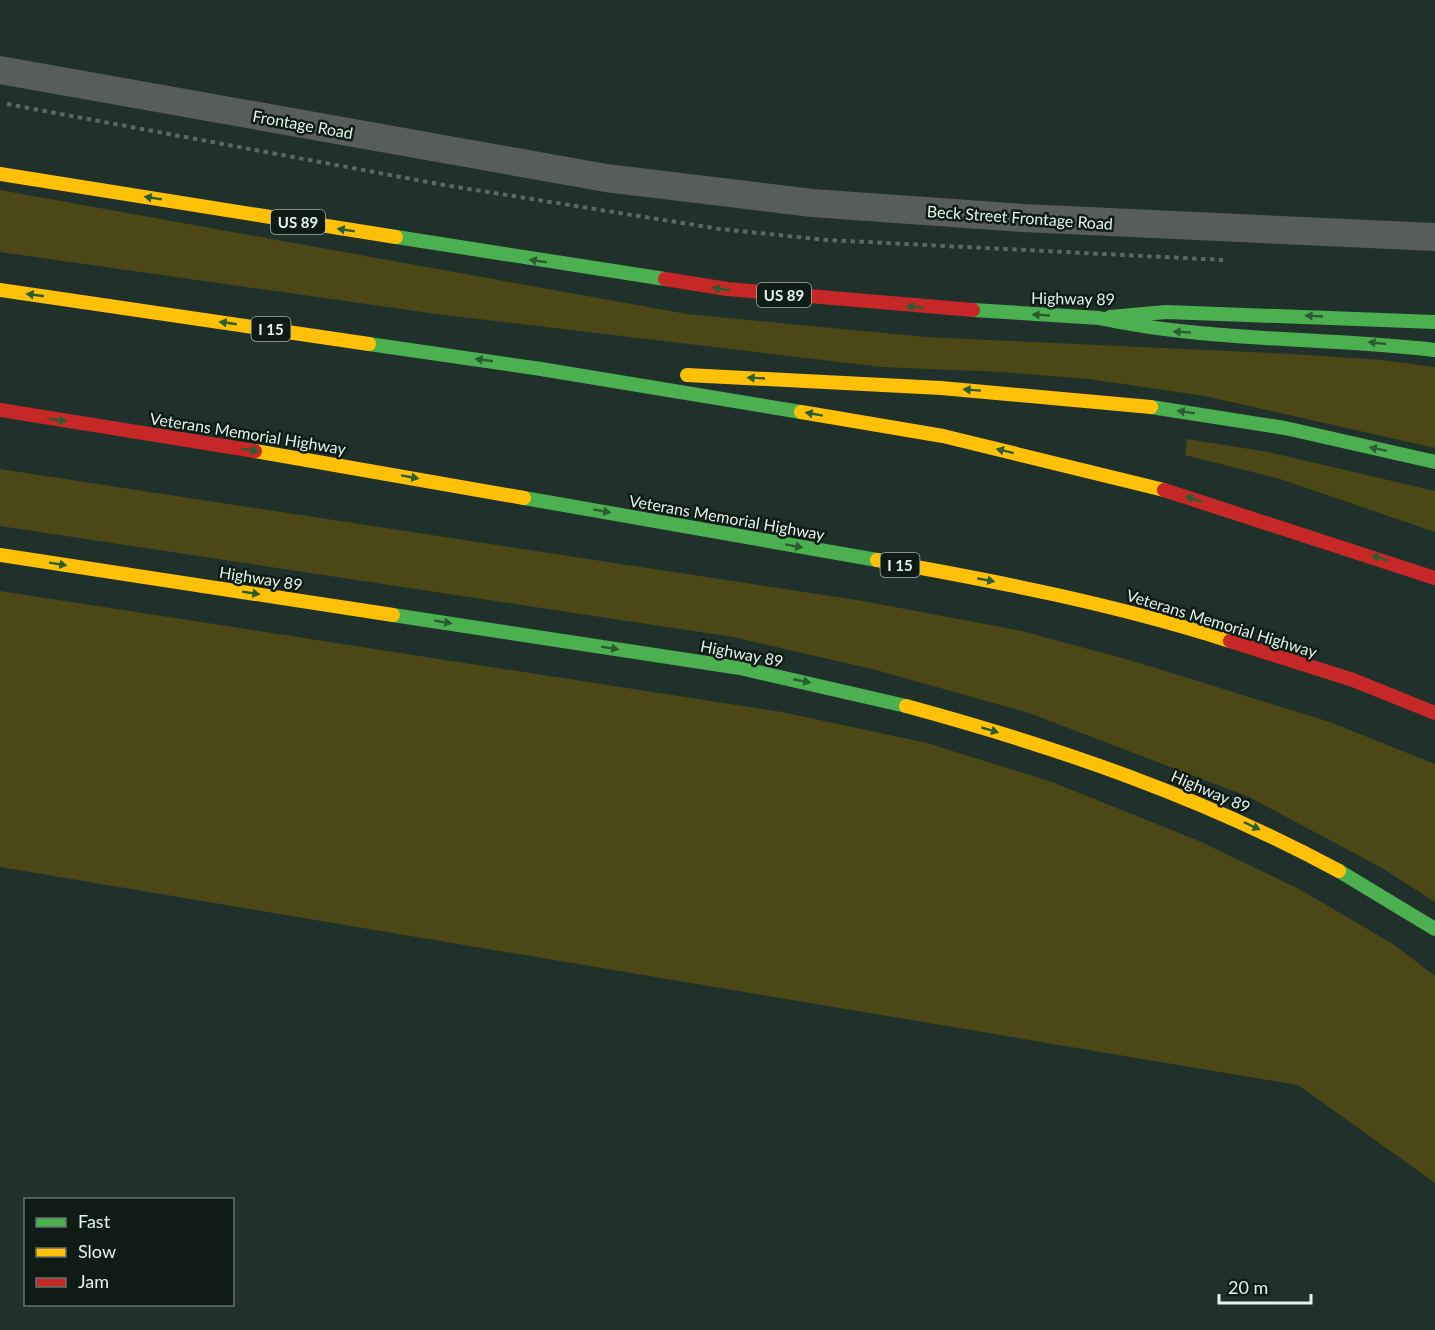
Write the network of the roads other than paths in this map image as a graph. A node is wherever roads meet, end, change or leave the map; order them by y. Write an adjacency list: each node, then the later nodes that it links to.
1 (0, 70): 3 (street, Frontage Road)
2 (0, 174): 6 (main road, Highway 89 / US 89, one-way to 2)
3 (606, 178): 4 (street, Beck Street Frontage Road)
4 (1435, 237)
5 (0, 290): 9 (main road, I 15, one-way to 5)
6 (1099, 318): 7 (main road, Highway 89 / US 89, one-way to 6); 8 (main road, one-way to 6)
7 (1435, 322)
8 (1435, 350)
9 (542, 369): 11 (main road, one-way to 9); 13 (main road, I 15, one-way to 9)
10 (0, 410): 14 (main road, Veterans Memorial Highway / I 15, one-way to 14)
11 (1435, 462)
12 (0, 555): 15 (main road, Highway 89, one-way to 15)
13 (1435, 578)
14 (1435, 713)
15 (1435, 929)

